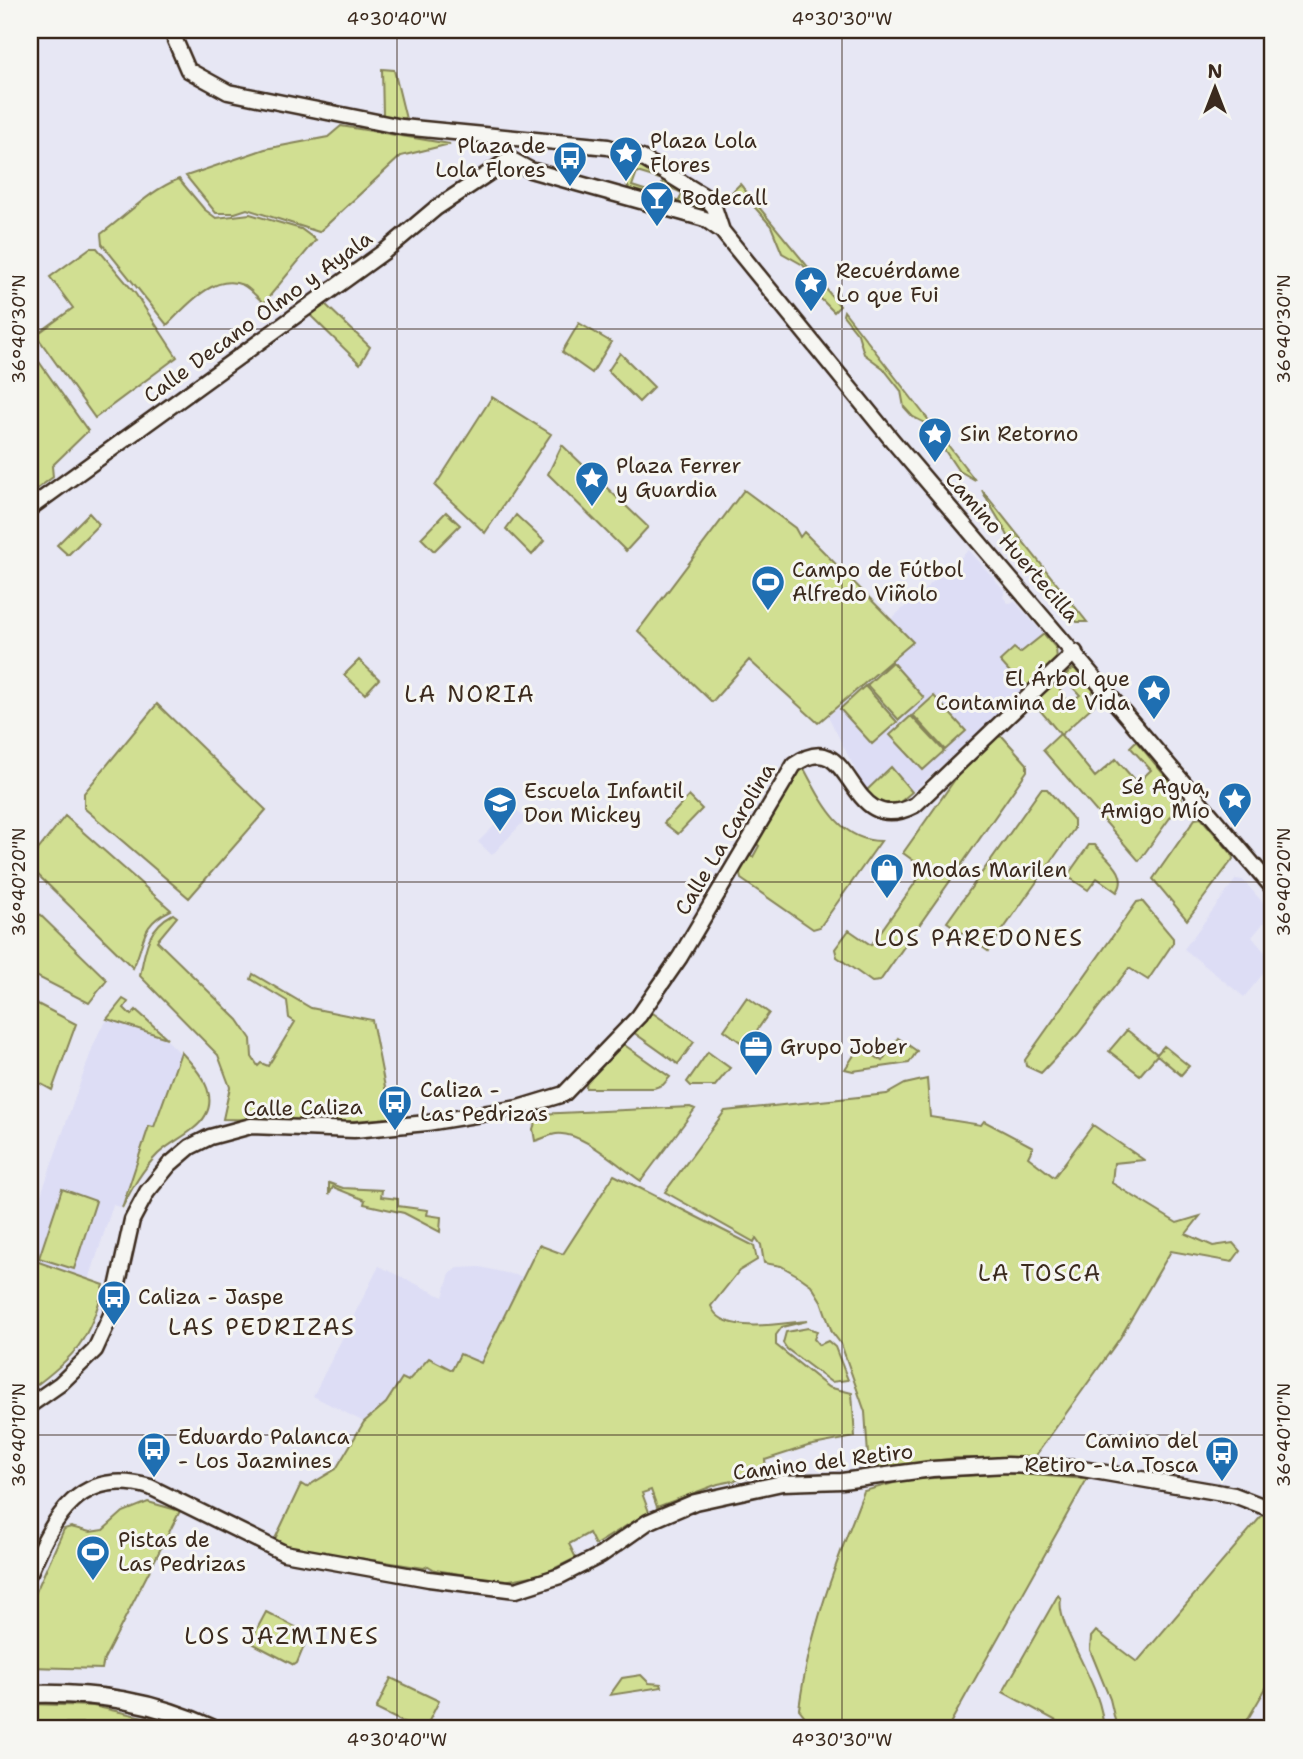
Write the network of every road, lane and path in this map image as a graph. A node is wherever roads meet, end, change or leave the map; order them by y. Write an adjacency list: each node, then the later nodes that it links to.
1 (175, 30): 2 (street)
2 (514, 137): 3 (street); 4 (street)
3 (510, 159): 4 (street); 5 (street, Calle Decano Olmo y Ayala)
4 (722, 231): 6 (street, Camino Huertecilla)
5 (30, 508)
6 (1075, 652): 7 (street, Camino Huertecilla); 8 (street, Calle La Carolina)
7 (1273, 888)
8 (564, 1094): 9 (street, Calle Caliza)
9 (30, 1405)
10 (1273, 1510): 11 (street, Camino del Retiro)
11 (30, 1572)
12 (30, 1694): 13 (main road)
13 (214, 1729)

